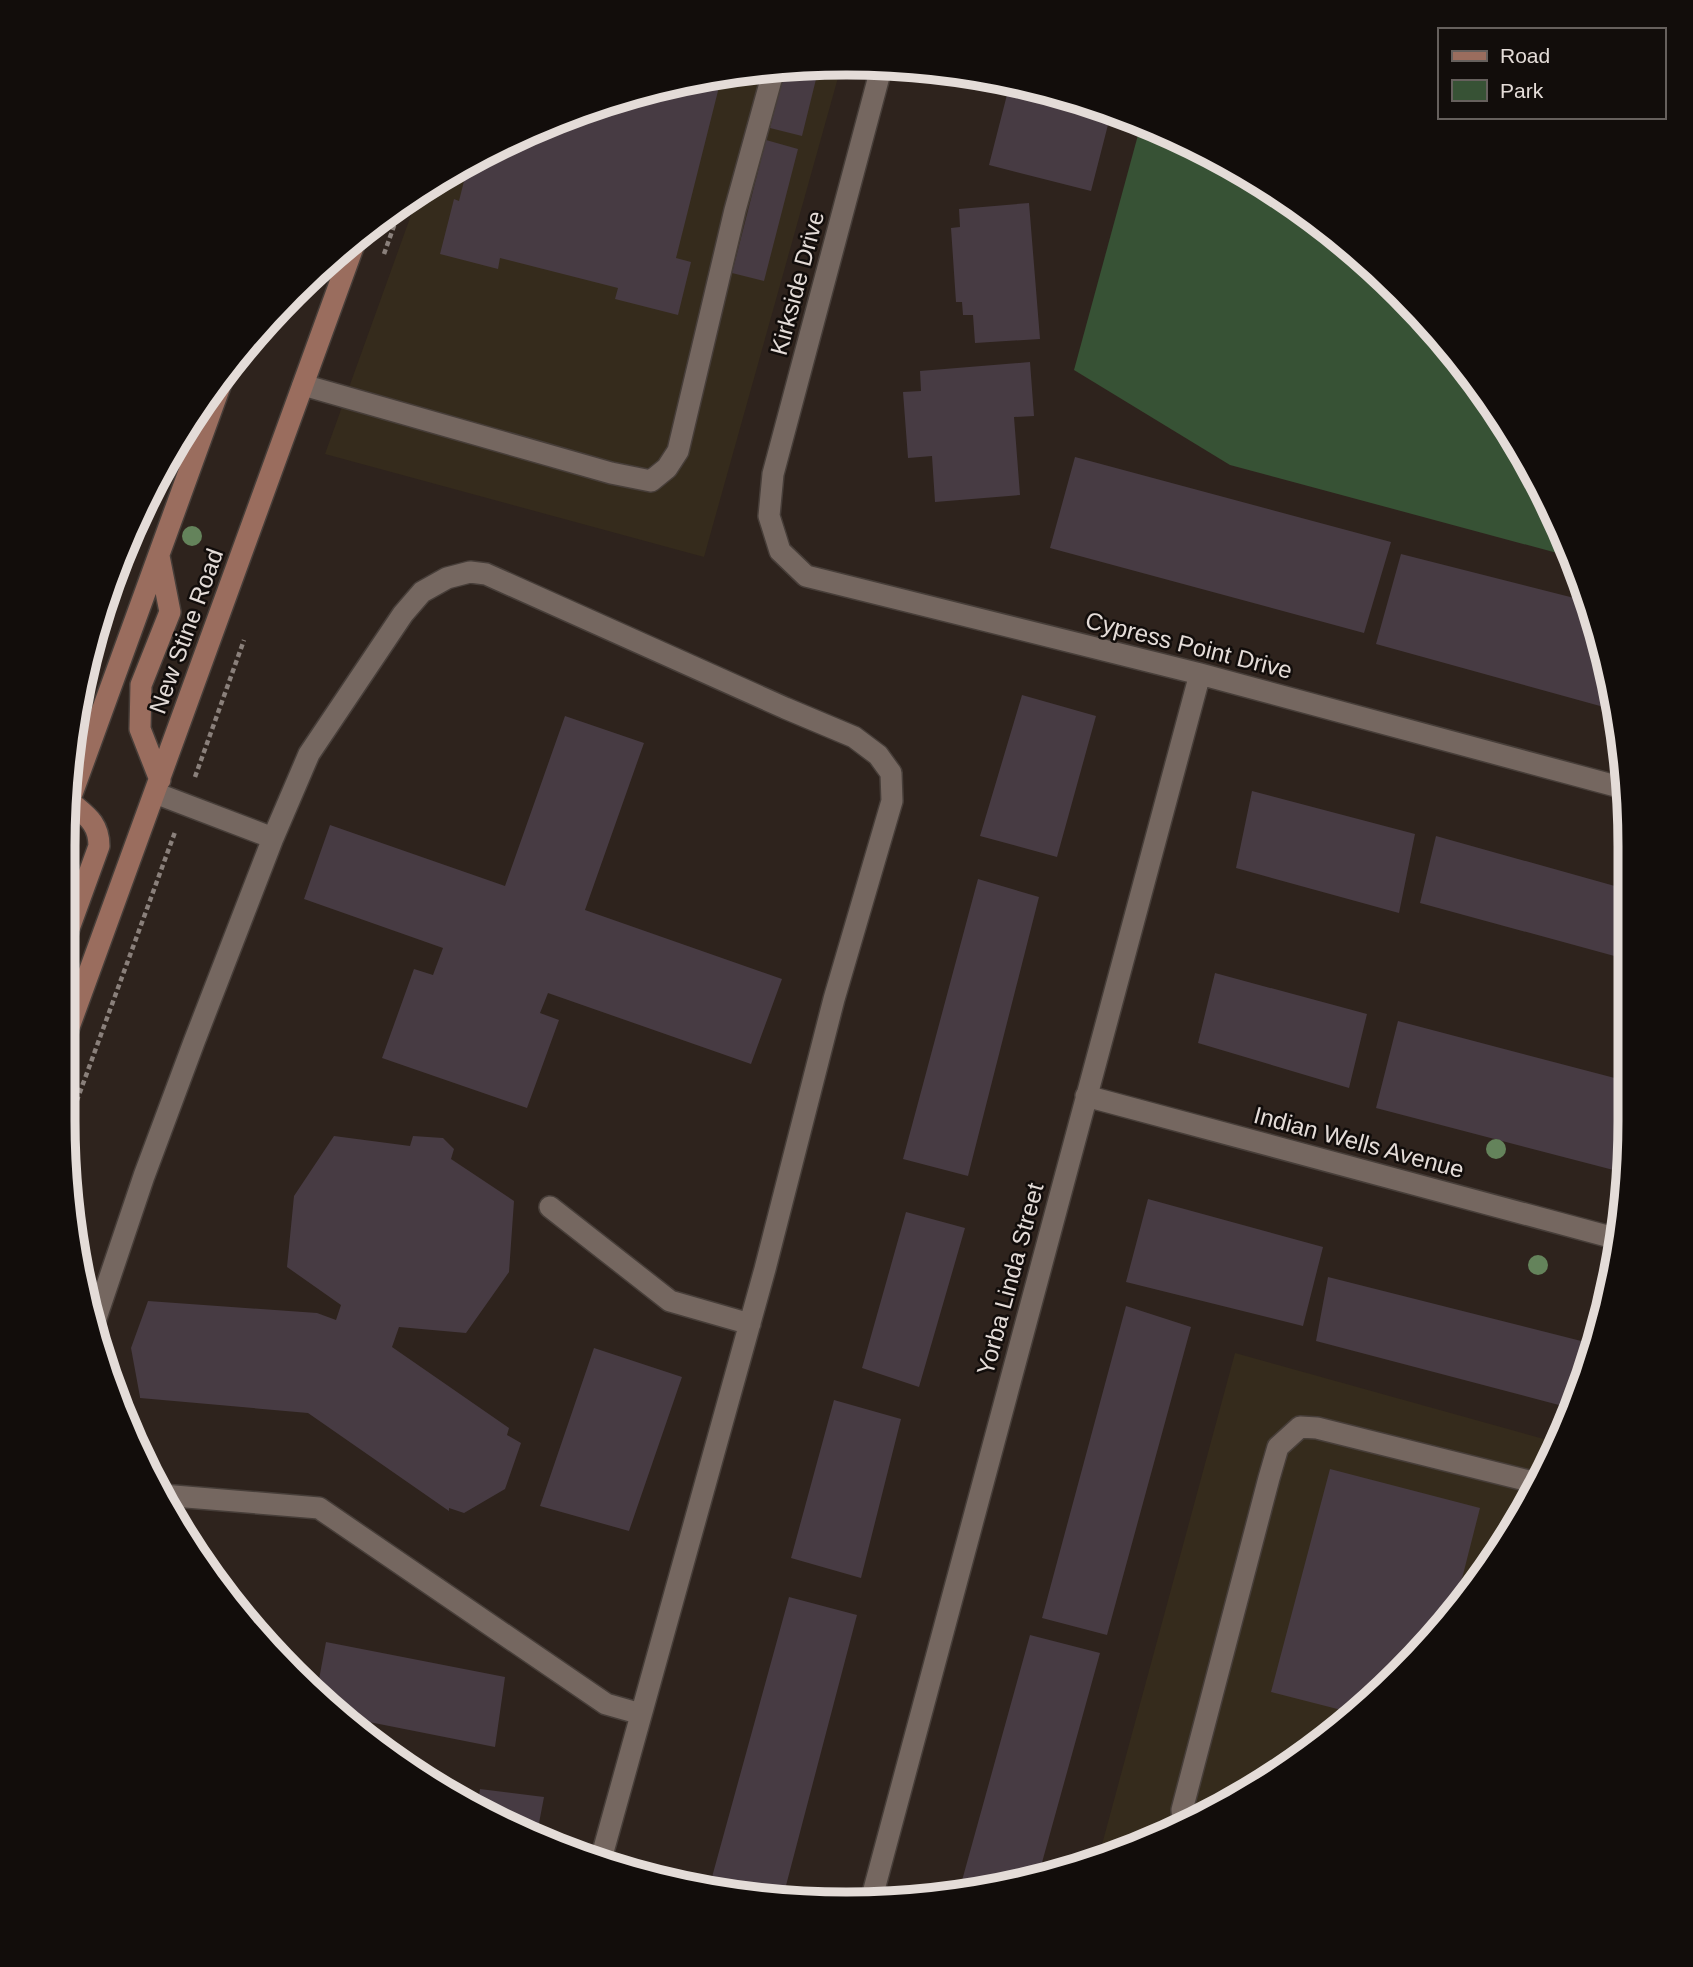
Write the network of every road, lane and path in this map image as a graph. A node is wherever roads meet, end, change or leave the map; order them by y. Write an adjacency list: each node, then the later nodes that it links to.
1 (879, 76): 8 (street, Kirkside Drive)
2 (771, 79): 6 (street)
3 (396, 221): 4 (path)
4 (384, 255)
5 (349, 258): 6 (main road, New Stine Road)
6 (303, 385): 13 (main road, New Stine Road)
7 (212, 409): 9 (main road)
8 (769, 516): 11 (street, Cypress Point Drive)
9 (159, 554): 12 (main road); 13 (main road)
10 (245, 636): 15 (path)
11 (1200, 674): 14 (street, Cypress Point Drive); 20 (street, Yorba Linda Street)
12 (79, 773)
13 (157, 786): 15 (street); 19 (main road, New Stine Road)
14 (1615, 786)
15 (185, 804): 17 (street); 21 (path)
16 (77, 808): 18 (main road)
17 (273, 838): 24 (street); 25 (street)
18 (75, 913)
19 (75, 1011)
20 (1086, 1096): 23 (street, Indian Wells Avenue); 31 (street, Yorba Linda Street)
21 (75, 1106)
22 (550, 1207): 25 (street)
23 (1609, 1236)
24 (99, 1309)
25 (750, 1324): 28 (street)
26 (1528, 1481): 29 (street)
27 (174, 1496): 28 (street)
28 (641, 1714): 30 (street)
29 (1183, 1814)
30 (603, 1852)
31 (874, 1891)

